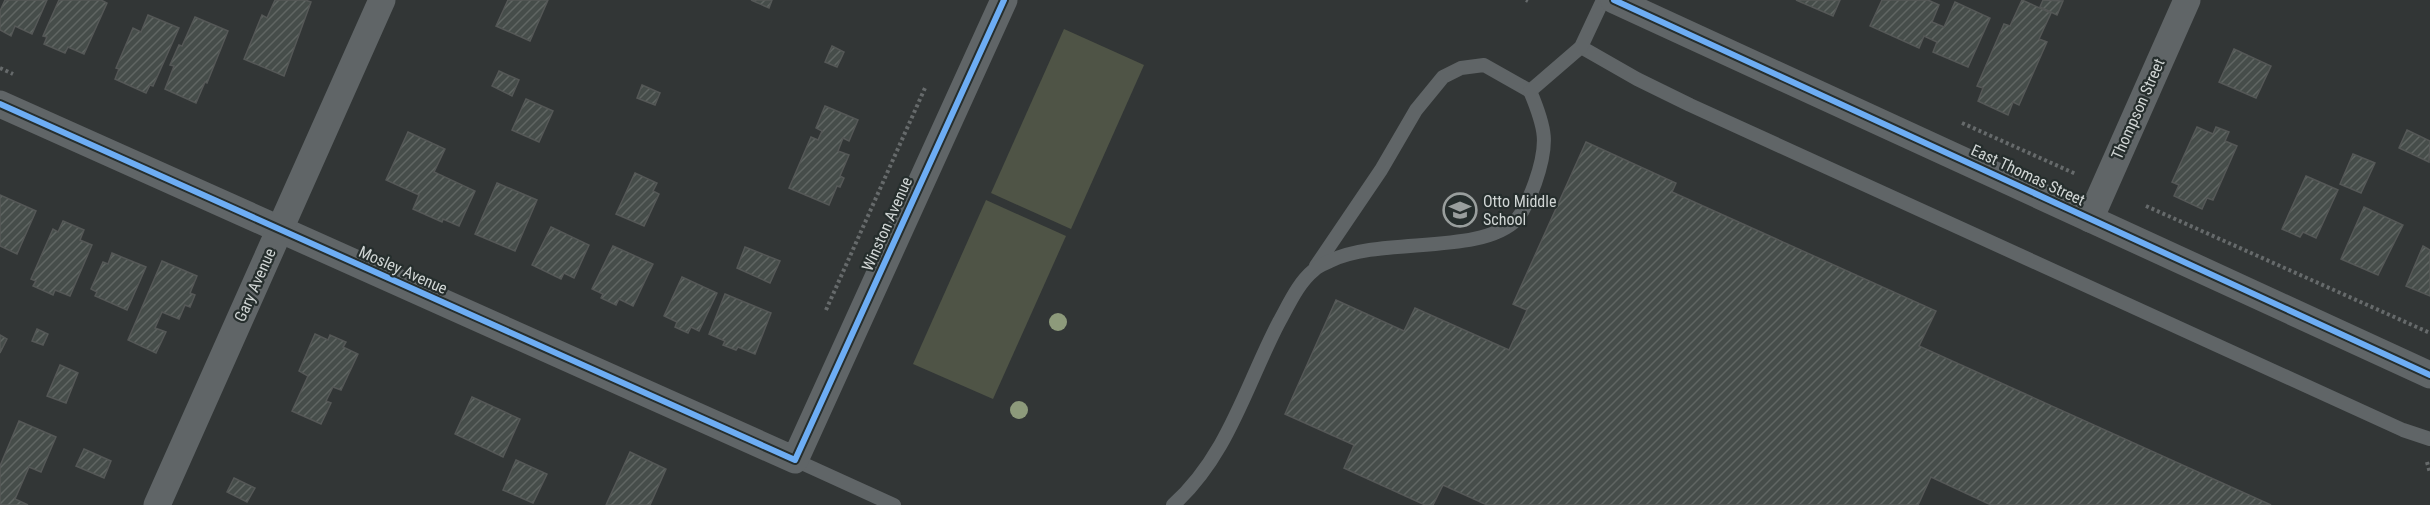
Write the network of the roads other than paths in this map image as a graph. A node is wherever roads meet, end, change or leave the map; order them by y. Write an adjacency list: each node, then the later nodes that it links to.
1 (382, 0): 10 (street, Gary Avenue)
2 (1004, 0): 14 (street, Winston Avenue)
3 (1603, 0): 6 (lane)
4 (1614, 0): 9 (street, East Thomas Street)
5 (2187, 0): 9 (street, Thompson Street)
6 (1581, 47): 7 (lane); 13 (lane)
7 (1530, 91): 11 (lane); 11 (lane)
8 (0, 104): 10 (street, Mosley Avenue)
9 (2090, 219): 12 (street, East Thomas Street)
10 (280, 230): 14 (street, Mosley Avenue); 15 (street, Gary Avenue)
11 (1314, 268): 17 (lane)
12 (2430, 375)
13 (2430, 439)
14 (795, 460): 16 (lane)
15 (157, 505)
16 (894, 505)
17 (1173, 505)

